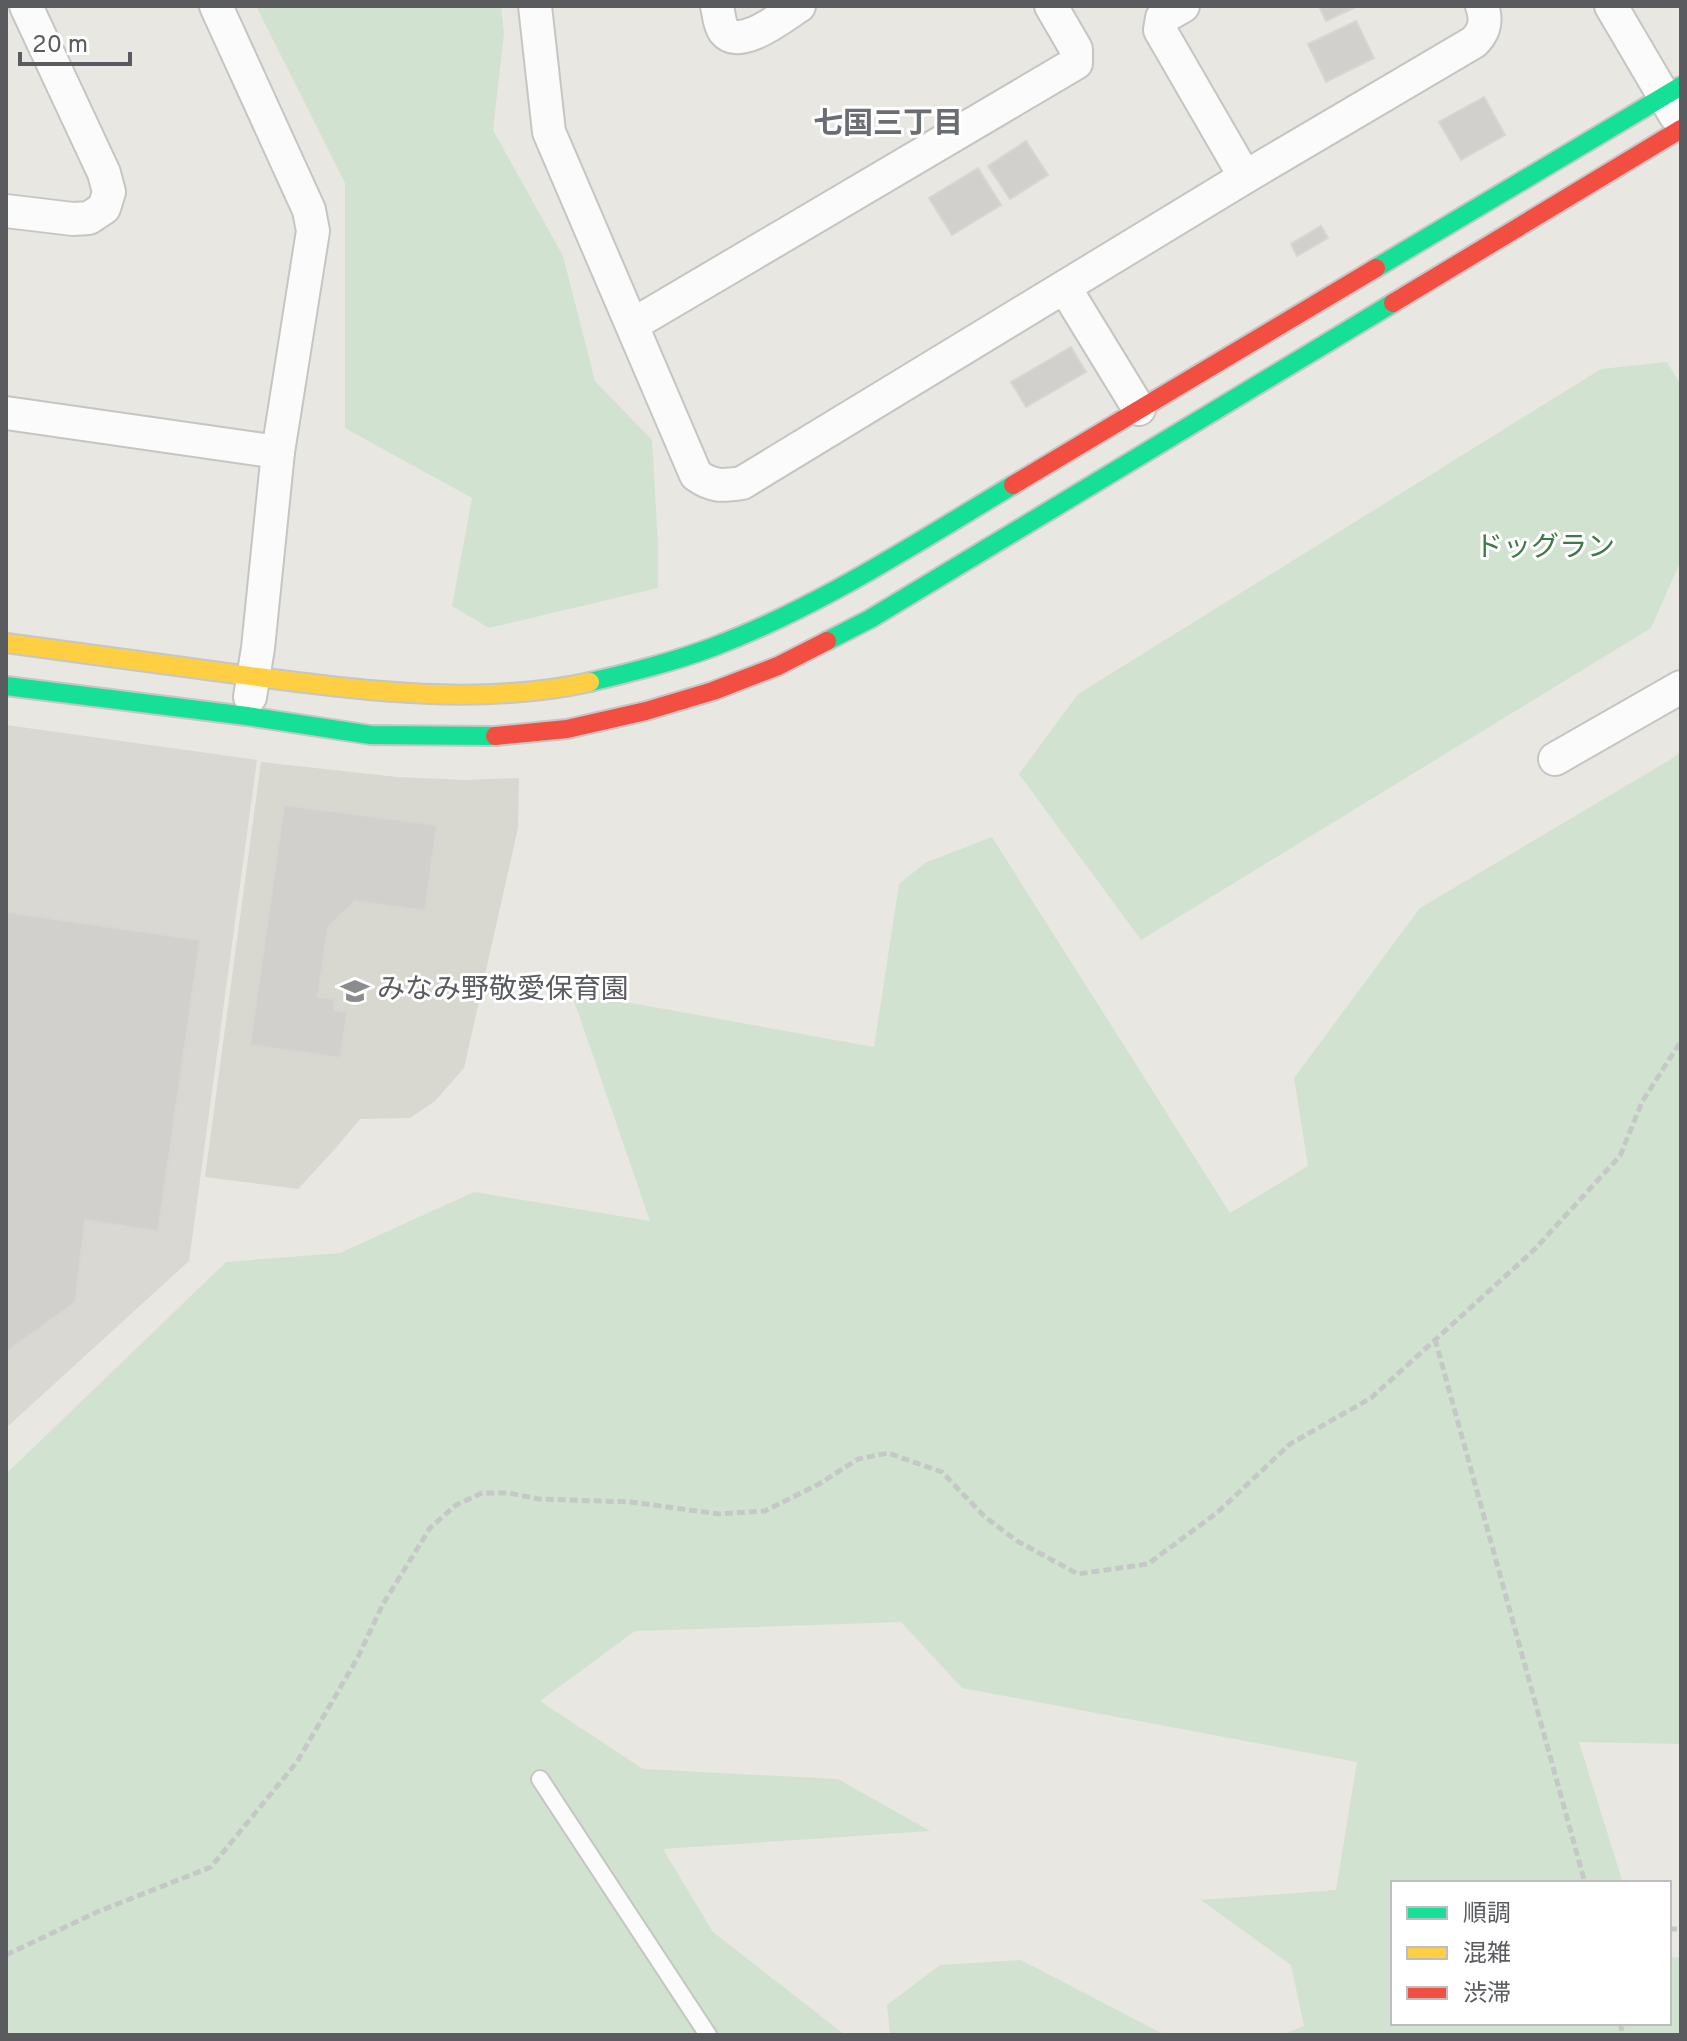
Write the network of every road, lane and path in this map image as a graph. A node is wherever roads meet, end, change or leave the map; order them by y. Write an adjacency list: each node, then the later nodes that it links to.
1 (26, 6): 13 (street)
2 (216, 6): 18 (street)
3 (535, 6): 15 (street)
4 (717, 6): 5 (street)
5 (799, 6)
6 (1051, 6): 15 (street)
7 (1183, 6): 12 (street)
8 (1482, 6): 12 (street)
9 (1611, 6): 10 (street)
10 (1672, 90): 11 (street); 16 (street)
11 (1681, 127): 23 (street)
12 (1245, 177): 14 (street)
13 (6, 211)
14 (1065, 288): 15 (street); 16 (street)
15 (632, 325)
16 (1139, 409): 20 (street)
17 (6, 413): 18 (street)
18 (278, 452): 20 (street)
19 (6, 643): 20 (street)
20 (253, 676): 23 (street)
21 (6, 686): 23 (street)
22 (1681, 687): 24 (street)
23 (247, 716)
24 (1555, 759)
25 (1681, 1041): 26 (path)
26 (1435, 1339): 28 (path); 29 (path)
27 (540, 1779): 30 (lane)
28 (1584, 1881)
29 (6, 1955)
30 (708, 2035)

